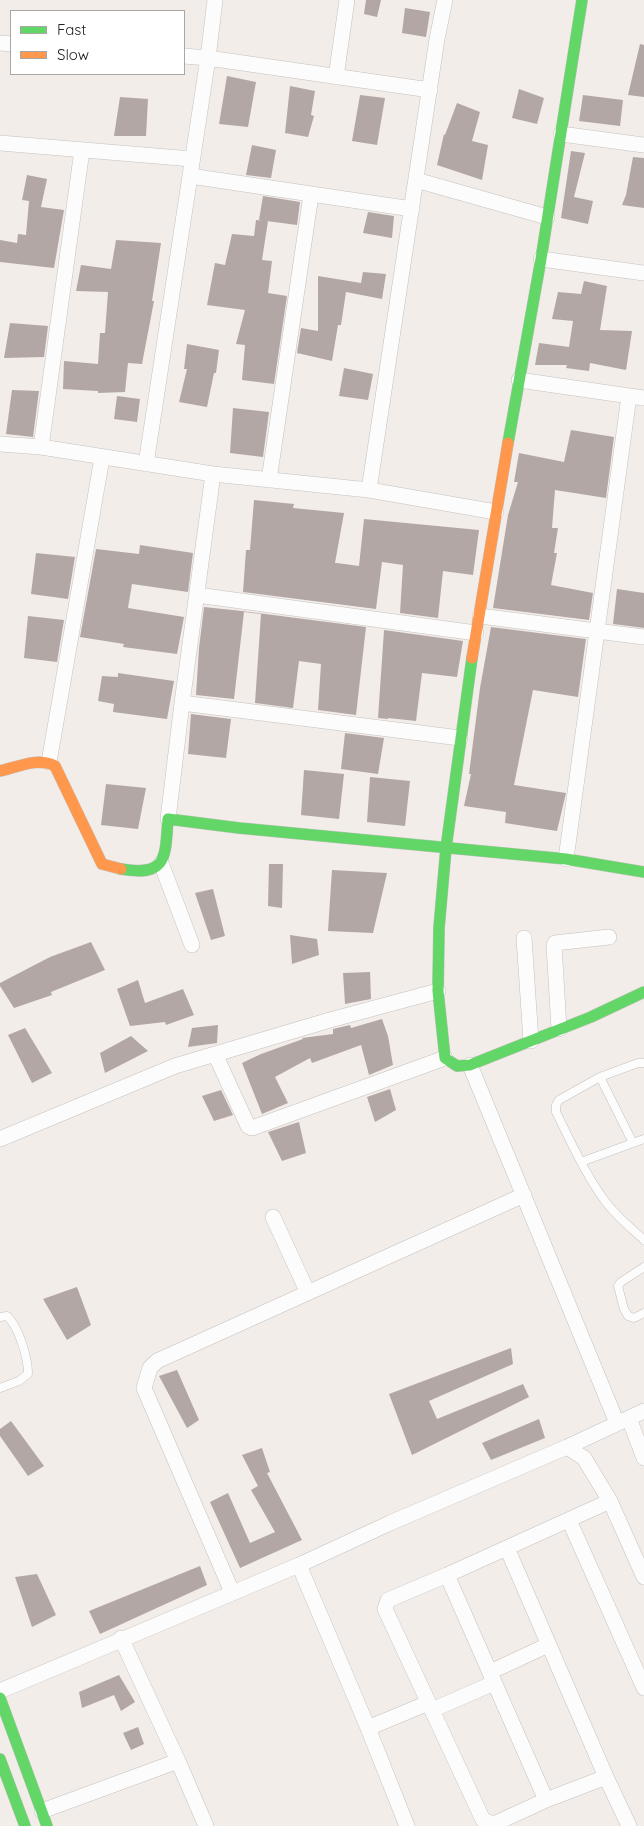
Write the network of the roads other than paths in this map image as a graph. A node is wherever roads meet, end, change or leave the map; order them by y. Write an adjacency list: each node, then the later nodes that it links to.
1 (215, 0): 6 (street)
2 (348, 0): 7 (street)
3 (445, 0): 8 (street)
4 (582, 0): 9 (main road)
5 (185, 56): 6 (street)
6 (208, 58): 7 (street); 13 (street)
7 (336, 77): 8 (street)
8 (430, 90): 15 (street)
9 (561, 134): 11 (street); 18 (main road)
10 (0, 143): 12 (street)
11 (644, 145)
12 (82, 150): 13 (street); 24 (street)
13 (192, 159): 14 (street)
14 (190, 176): 16 (street); 26 (street)
15 (416, 180): 17 (street); 18 (street)
16 (311, 194): 17 (street); 28 (street)
17 (412, 210): 29 (street)
18 (547, 217): 19 (main road)
19 (541, 259): 20 (street); 21 (main road)
20 (644, 274)
21 (519, 380): 22 (street); 30 (main road)
22 (637, 397): 33 (street)
23 (0, 444): 24 (street)
24 (40, 447): 25 (street)
25 (102, 458): 26 (street); 38 (street)
26 (146, 464): 27 (street)
27 (213, 474): 28 (street); 31 (street)
28 (269, 480): 29 (street)
29 (369, 490): 30 (street)
30 (496, 512): 32 (main road)
31 (197, 595): 34 (street); 36 (street)
32 (480, 616): 33 (street); 34 (main road)
33 (598, 630): 35 (street); 42 (street)
34 (476, 633): 37 (main road)
35 (644, 637)
36 (182, 703): 37 (street); 40 (street)
37 (460, 738): 41 (main road)
38 (49, 762): 39 (main road); 43 (main road)
39 (0, 771)
40 (168, 819): 41 (main road); 43 (main road)
41 (446, 848): 42 (main road); 48 (main road)
42 (566, 859): 44 (main road)
43 (161, 863): 47 (street)
44 (644, 872)
45 (609, 937): 50 (street)
46 (524, 938): 51 (street)
47 (192, 944)
48 (438, 991): 52 (street); 53 (main road)
49 (644, 992): 50 (main road)
50 (559, 1029): 51 (main road)
51 (531, 1041): 55 (main road)
52 (215, 1054): 53 (street); 57 (street)
53 (445, 1058): 55 (main road)
54 (644, 1063): 56 (lane)
55 (470, 1065): 61 (street)
56 (600, 1078): 59 (lane); 60 (lane)
57 (0, 1139)
58 (644, 1139): 59 (lane)
59 (633, 1143): 60 (lane)
60 (581, 1162): 63 (lane)
61 (524, 1195): 65 (street); 70 (street)
62 (273, 1217): 65 (street)
63 (644, 1240)
64 (644, 1267): 66 (lane)
65 (308, 1292): 79 (street)
66 (644, 1313)
67 (0, 1317): 68 (lane)
68 (0, 1388)
69 (644, 1411): 70 (street)
70 (623, 1421): 71 (street); 72 (street)
71 (567, 1447): 73 (street); 76 (street)
72 (644, 1458)
73 (610, 1501): 74 (street); 78 (street)
74 (569, 1520): 75 (street); 83 (street)
75 (508, 1548): 77 (street); 81 (street)
76 (298, 1565): 79 (street); 87 (street)
77 (447, 1575): 82 (street); 86 (street)
78 (644, 1577)
79 (232, 1592): 80 (street)
80 (121, 1638): 84 (street); 89 (street)
81 (548, 1645): 82 (street); 90 (street)
82 (492, 1677): 86 (street); 91 (street)
83 (644, 1688)
84 (0, 1690)
85 (0, 1698): 92 (main road)
86 (430, 1707): 87 (street); 91 (street)
87 (368, 1728): 96 (street)
88 (0, 1759): 93 (main road)
89 (178, 1761): 92 (street); 95 (street)
90 (606, 1778): 91 (street); 97 (street)
91 (546, 1800)
92 (42, 1811): 94 (main road)
93 (25, 1826)
94 (47, 1826)
95 (206, 1826)
96 (407, 1826)
97 (629, 1826)

